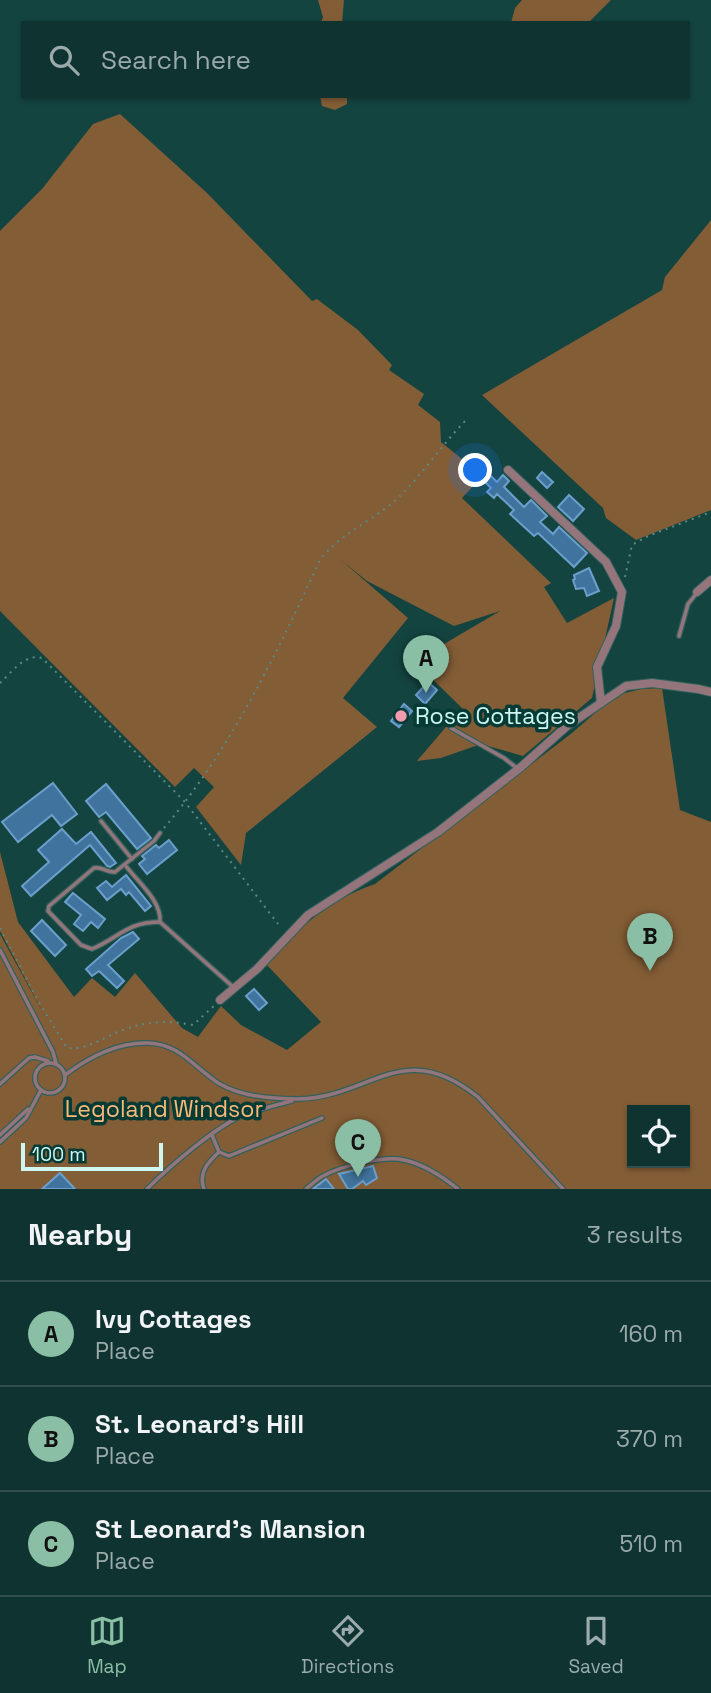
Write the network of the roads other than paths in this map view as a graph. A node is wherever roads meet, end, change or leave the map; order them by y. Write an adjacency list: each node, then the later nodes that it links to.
1 (508, 470): 6 (street)
2 (711, 580): 3 (street)
3 (697, 592): 4 (lane)
4 (679, 636)
5 (711, 692): 6 (street)
6 (601, 703): 8 (street)
7 (451, 728): 8 (lane)
8 (518, 769): 15 (street)
9 (101, 821): 11 (lane)
10 (160, 833): 11 (lane)
11 (132, 859): 12 (lane)
12 (125, 865): 13 (lane); 13 (lane)
13 (160, 922): 15 (lane)
14 (0, 950): 17 (lane)
15 (234, 988): 16 (street)
16 (220, 1000)
17 (53, 1063): 18 (lane); 19 (lane); 20 (lane)
18 (65, 1075): 20 (lane); 21 (lane)
19 (0, 1084)
20 (41, 1090): 22 (lane)
21 (298, 1099): 24 (lane); 34 (lane)
22 (30, 1108): 26 (lane); 28 (lane)
23 (216, 1108): 24 (lane)
24 (242, 1116): 27 (lane)
25 (322, 1118): 29 (lane)
26 (0, 1135)
27 (212, 1135): 29 (lane); 30 (lane)
28 (0, 1142)
29 (219, 1152): 31 (lane)
30 (147, 1189)
31 (204, 1189)
32 (306, 1189): 33 (lane)
33 (458, 1189)
34 (563, 1189)

